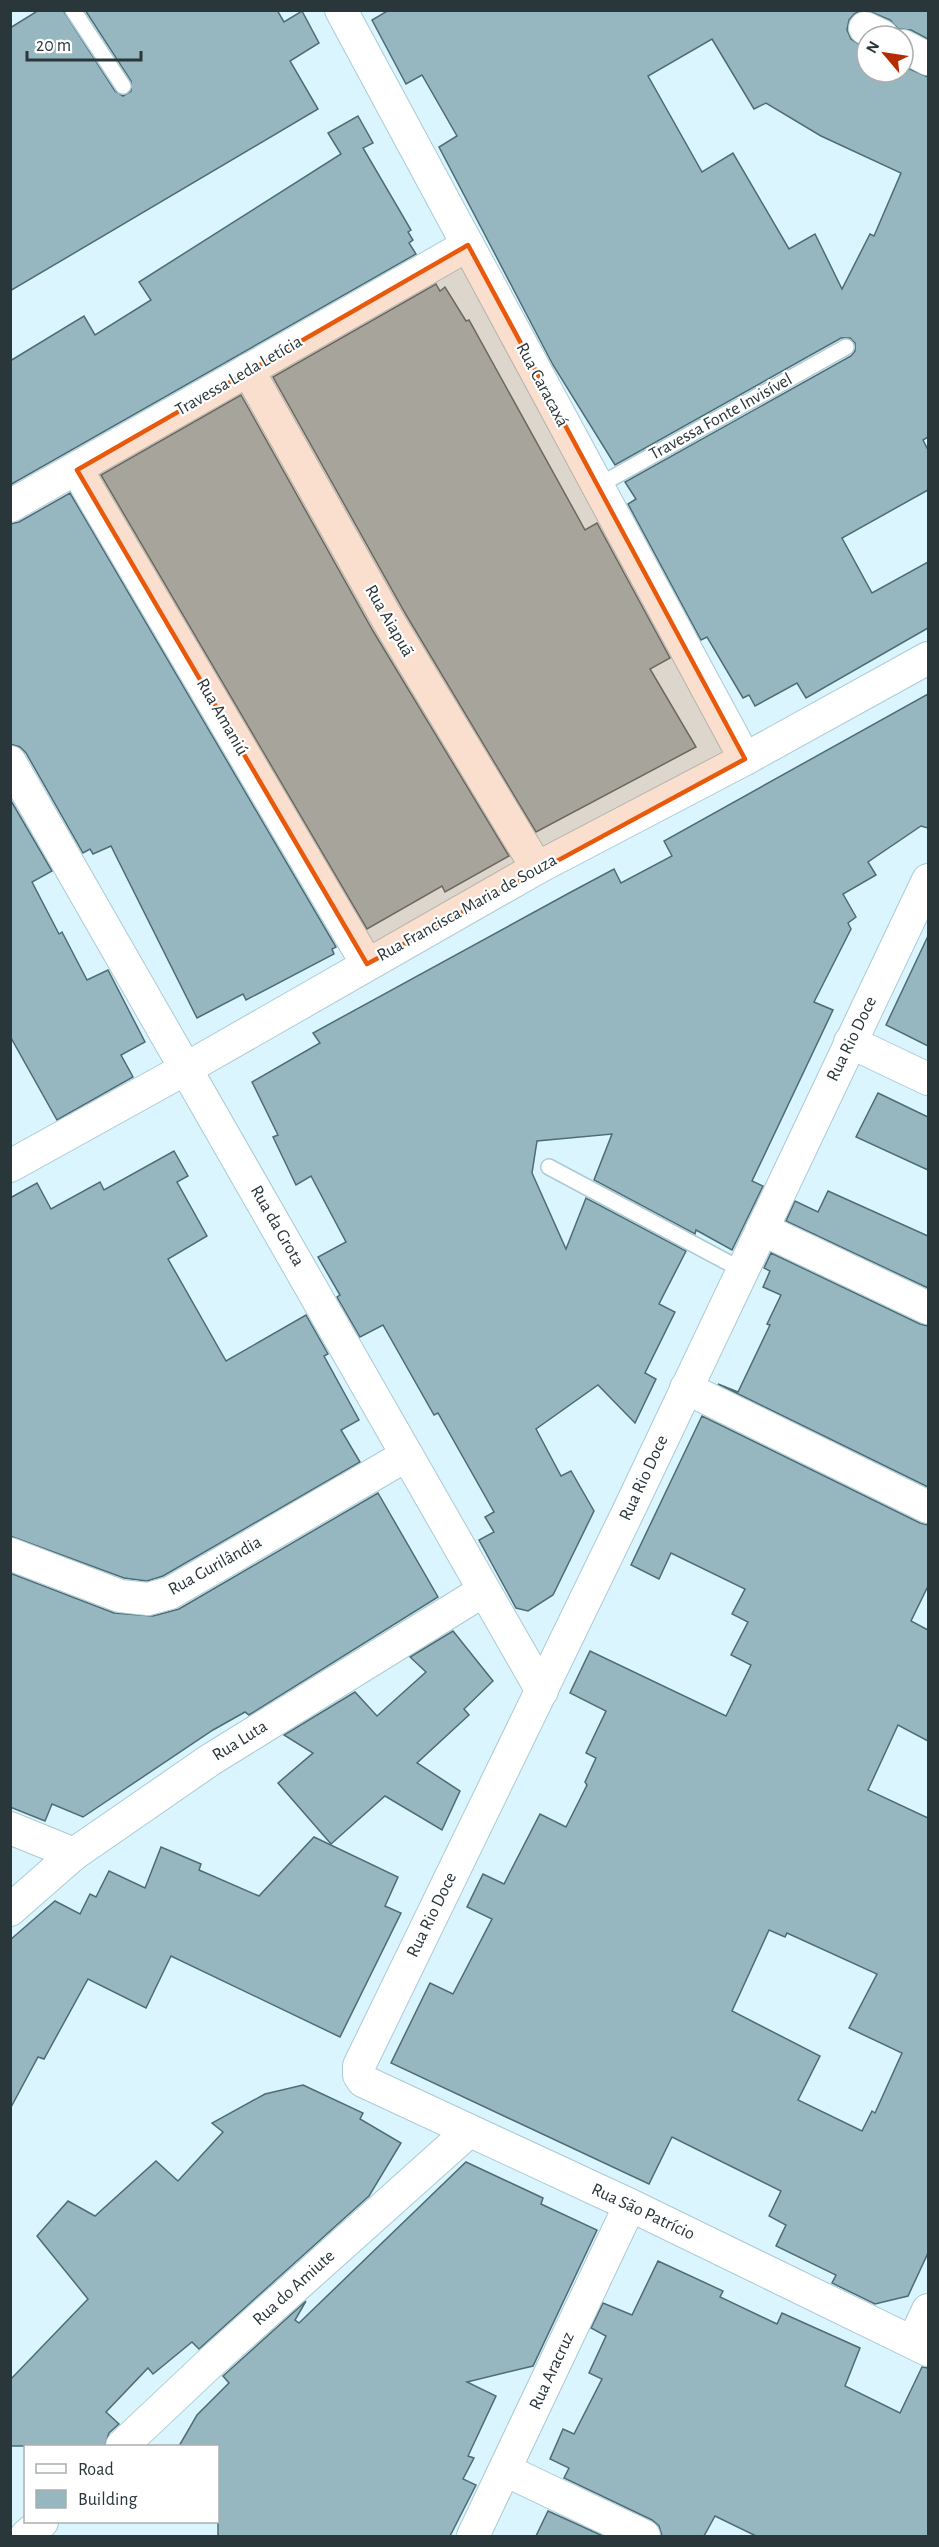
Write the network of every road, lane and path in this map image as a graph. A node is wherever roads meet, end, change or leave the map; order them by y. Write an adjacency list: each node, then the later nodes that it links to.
1 (73, 10): 3 (lane)
2 (341, 10): 4 (street, Rua Caracaxá)
3 (123, 86)
4 (468, 245): 6 (street, Travessa Leda Letícia); 8 (street, Rua Caracaxá)
5 (846, 347): 8 (lane, Travessa Fonte Invisível)
6 (248, 370): 7 (street, Travessa Leda Letícia); 13 (street, Rua Aiapuã)
7 (77, 470): 9 (street, Travessa Leda Letícia); 15 (street, Rua Amaniú)
8 (596, 487): 11 (street, Rua Caracaxá)
9 (10, 506)
10 (928, 658): 11 (street, Rua Francisca Maria de Souza)
11 (745, 759): 13 (street, Rua Francisca Maria de Souza)
12 (10, 762): 17 (street, Rua da Grota)
13 (537, 867): 15 (street, Rua Francisca Maria de Souza)
14 (928, 880): 16 (street, Rua Rio Doce)
15 (367, 964): 17 (street, Rua Francisca Maria de Souza)
16 (850, 1042): 18 (street); 21 (street, Rua Rio Doce)
17 (187, 1068): 19 (street, Rua Francisca Maria de Souza); 25 (street, Rua da Grota)
18 (928, 1079)
19 (10, 1166)
20 (549, 1167): 22 (lane)
21 (762, 1229): 22 (street, Rua Rio Doce); 23 (street)
22 (742, 1270): 24 (street, Rua Rio Doce)
23 (928, 1308)
24 (686, 1388): 26 (street); 29 (street, Rua Rio Doce)
25 (407, 1455): 27 (street, Rua Gurilândia); 28 (street, Rua da Grota)
26 (928, 1507)
27 (10, 1554)
28 (483, 1591): 29 (street, Rua da Grota); 31 (street, Rua Luta)
29 (542, 1691): 33 (street, Rua Rio Doce)
30 (10, 1828): 31 (street)
31 (74, 1854): 32 (street, Rua Luta)
32 (10, 1910)
33 (359, 2075): 34 (street, Rua São Patrício)
34 (469, 2132): 35 (street, Rua São Patrício); 38 (street, Rua do Amiute)
35 (630, 2205): 37 (street, Rua São Patrício); 39 (street, Rua Aracruz)
36 (928, 2310): 37 (street)
37 (921, 2346)
38 (123, 2445)
39 (505, 2470): 42 (street, Rua Aracruz); 43 (street)
40 (41, 2523): 41 (street)
41 (26, 2536)
42 (474, 2536)
43 (644, 2536)

